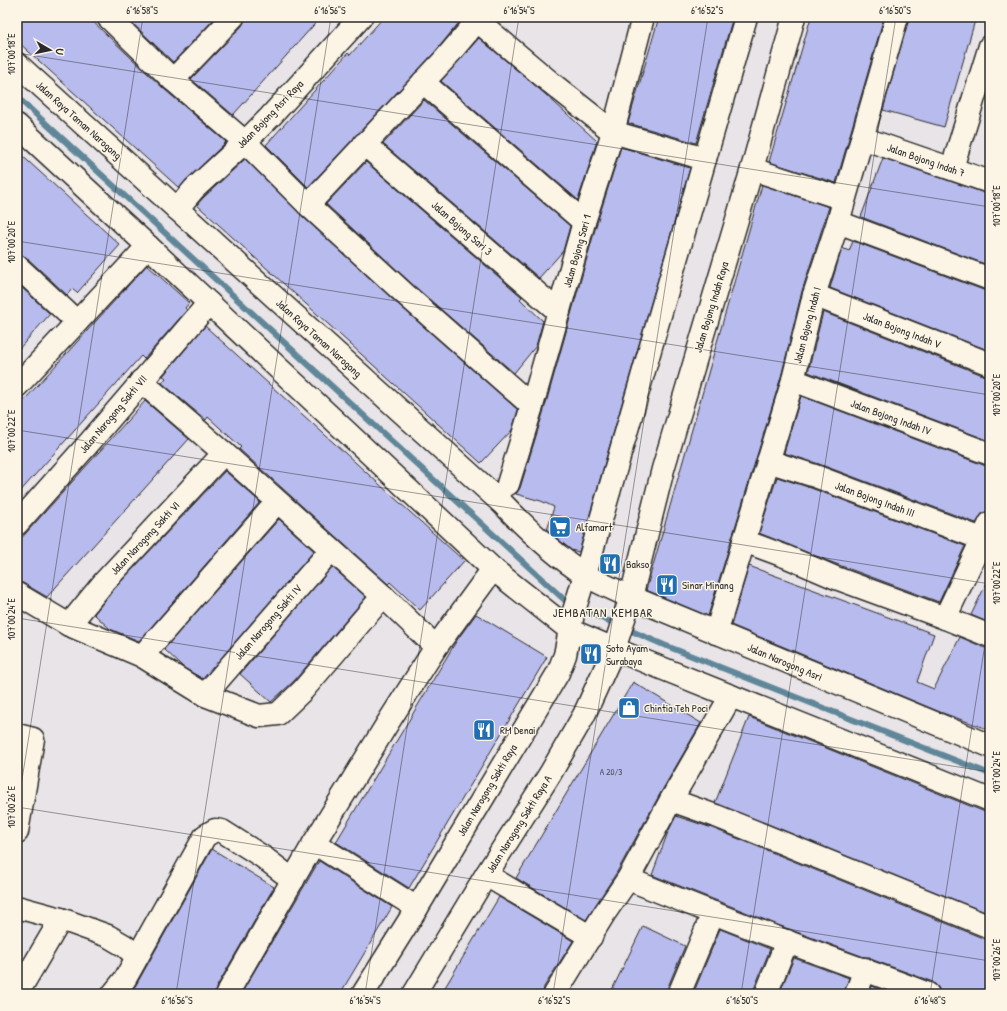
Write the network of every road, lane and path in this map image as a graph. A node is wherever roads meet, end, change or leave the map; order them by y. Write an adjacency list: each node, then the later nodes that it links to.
1 (108, 17): 11 (street)
2 (233, 17): 11 (street)
3 (361, 17): 16 (street, Jalan Bojong Asri Raya)
4 (643, 17): 14 (street, Jalan Bojong Sari 1)
5 (746, 17): 18 (street, Jalan Narogong Sakti Raya)
6 (794, 17): 20 (street, Jalan Bojong Indah Raya)
7 (897, 17): 15 (street, Jalan Bojong Indah I)
8 (475, 19): 12 (street); 14 (street)
9 (990, 46): 19 (street)
10 (17, 64): 24 (street, Jalan Raya Taman Narogong)
11 (173, 80): 16 (street)
12 (422, 82): 17 (street); 25 (street)
13 (17, 125): 27 (street)
14 (613, 132): 18 (street); 25 (street, Jalan Bojong Sari 1)
15 (862, 138): 19 (street, Jalan Bojong Indah 7); 22 (street, Jalan Bojong Indah I)
16 (245, 142): 23 (street); 24 (street, Jalan Bojong Asri Raya)
17 (364, 144): 23 (street); 32 (street, Jalan Bojong Sari 3)
18 (704, 159): 49 (street, Jalan Narogong Sakti Raya)
19 (952, 168): 21 (street, Jalan Bojong Indah 7)
20 (752, 169): 22 (street); 52 (street, Jalan Bojong Indah Raya)
21 (990, 182)
22 (844, 199): 26 (street, Jalan Bojong Indah I)
23 (308, 204): 38 (street)
24 (177, 209): 49 (street, Jalan Raya Taman Narogong)
25 (584, 222): 32 (street, Jalan Bojong Sari 1)
26 (838, 222): 29 (street); 30 (street, Jalan Bojong Indah I)
27 (148, 246): 31 (street); 33 (street)
28 (17, 266): 33 (street)
29 (990, 279)
30 (814, 295): 34 (street, Jalan Bojong Indah V); 35 (street, Jalan Bojong Indah I)
31 (209, 303): 36 (street, Jalan Narogong Sakti VII); 48 (street)
32 (559, 312): 38 (street, Jalan Bojong Sari 1)
33 (77, 322): 37 (street)
34 (990, 364)
35 (792, 380): 40 (street, Jalan Bojong Indah IV); 41 (street, Jalan Bojong Indah I)
36 (141, 381): 39 (street); 44 (street, Jalan Narogong Sakti VII)
37 (17, 386)
38 (532, 406): 42 (street, Jalan Bojong Sari 1)
39 (224, 453): 43 (street); 55 (street, Jalan Narogong Sakti VI)
40 (990, 454)
41 (768, 461): 45 (street, Jalan Bojong Indah III); 46 (street, Jalan Bojong Indah I)
42 (508, 484)
43 (277, 502): 47 (street); 60 (street)
44 (17, 524)
45 (986, 531): 53 (street)
46 (744, 542): 53 (street); 56 (street, Jalan Bojong Indah I)
47 (331, 550): 51 (street); 61 (street, Jalan Narogong Sakti IV)
48 (494, 569): 54 (street); 59 (street)
49 (583, 582): 52 (street, Jalan Raya Taman Narogong); 54 (street, Jalan Narogong Sakti Raya)
50 (17, 594): 55 (street)
51 (383, 596): 59 (street); 61 (street)
52 (629, 603): 56 (street, Jalan Narogong Asri); 58 (street)
53 (945, 618): 57 (street)
54 (572, 622): 58 (street); 73 (street, Jalan Narogong Sakti Raya)
55 (69, 625): 60 (street)
56 (716, 633): 64 (street, Jalan Narogong Asri)
57 (990, 636)
58 (616, 642): 62 (street); 69 (street, Jalan Narogong Sakti Raya A)
59 (436, 647): 68 (street)
60 (142, 656): 61 (street)
61 (205, 695)
62 (731, 696): 65 (street); 66 (street)
63 (17, 735): 67 (street)
64 (990, 746)
65 (671, 800): 70 (street); 76 (street)
66 (990, 800)
67 (17, 832)
68 (314, 843): 71 (street); 73 (street)
69 (486, 875): 77 (street); 85 (street, Jalan Narogong Sakti Raya A)
70 (628, 879): 74 (street); 77 (street)
71 (293, 880): 79 (street); 83 (street)
72 (17, 906): 75 (street)
73 (417, 908): 84 (street, Jalan Narogong Sakti Raya)
74 (713, 913): 78 (street); 87 (street)
75 (62, 919): 79 (street); 81 (street)
76 (990, 927)
77 (591, 937): 86 (street)
78 (787, 942): 80 (street); 88 (street)
79 (137, 957): 82 (street)
80 (865, 969): 89 (street); 90 (street)
81 (17, 994)
82 (113, 994)
83 (227, 994)
84 (362, 994)
85 (414, 994)
86 (555, 994)
87 (679, 994)
88 (766, 994)
89 (856, 994)
90 (928, 994)

